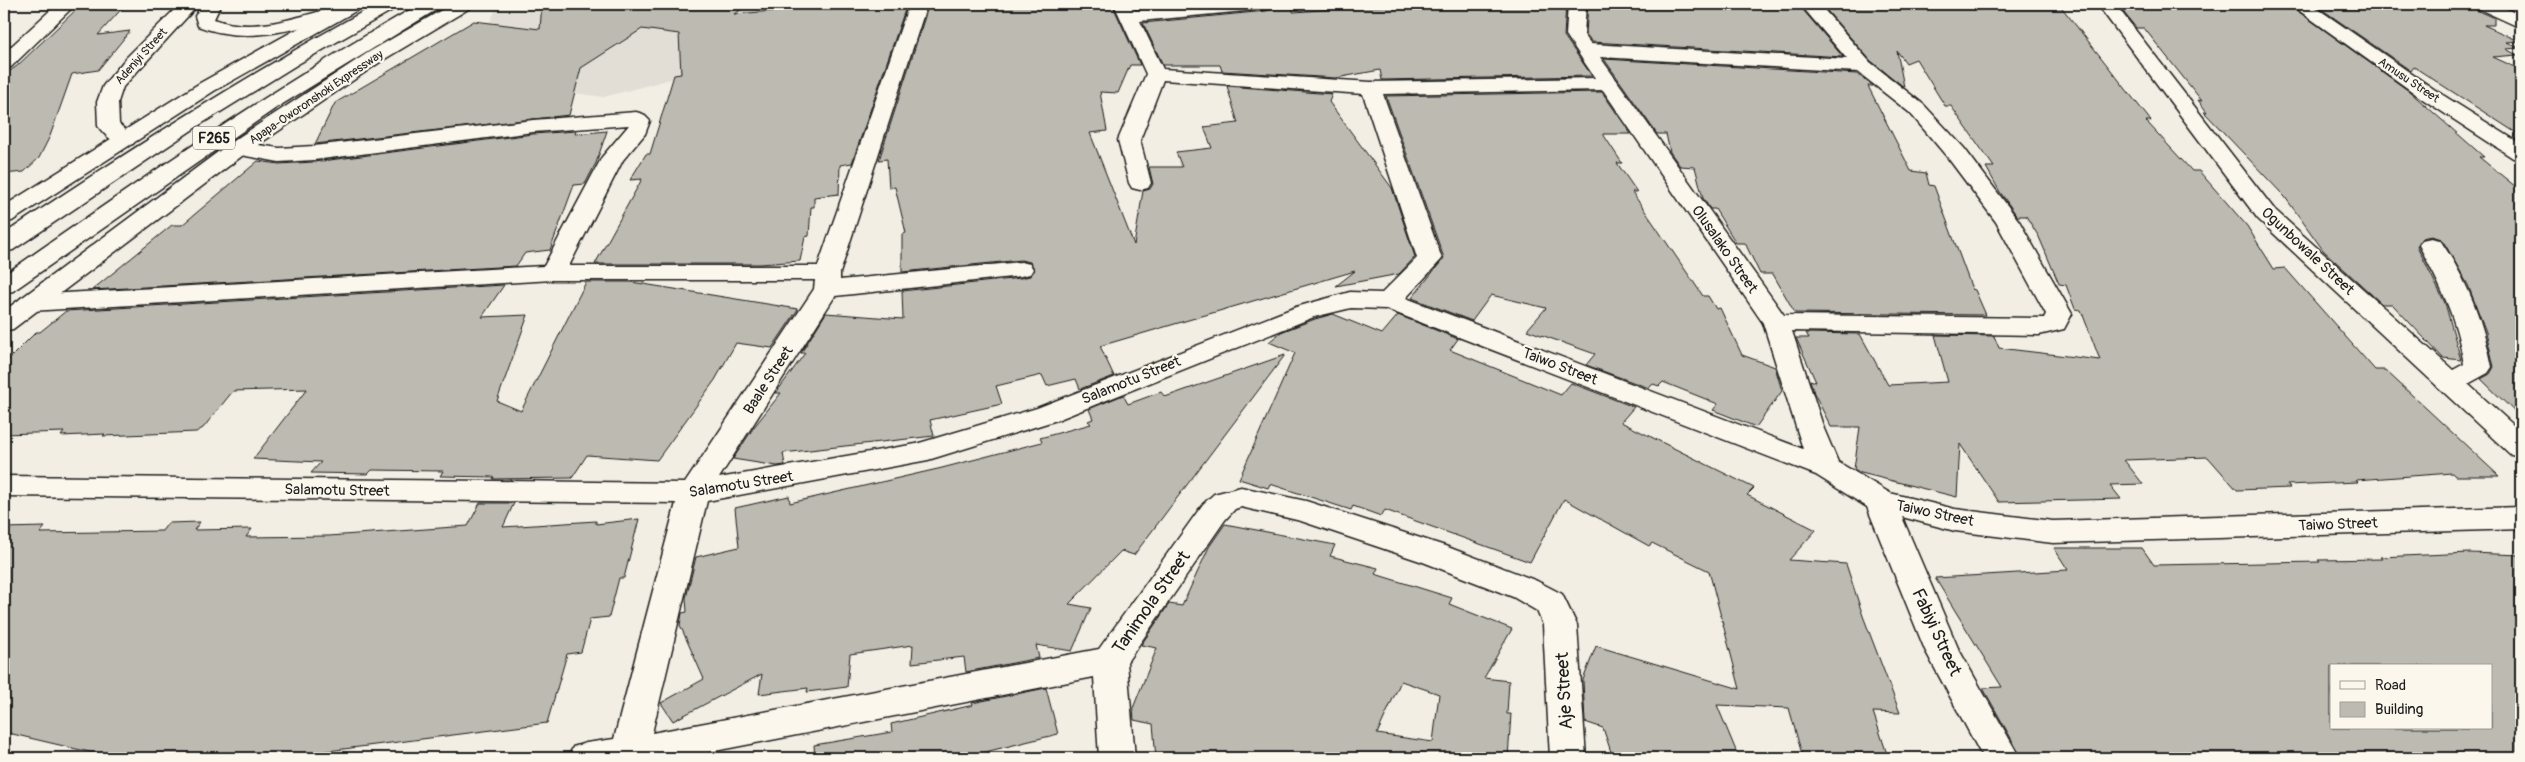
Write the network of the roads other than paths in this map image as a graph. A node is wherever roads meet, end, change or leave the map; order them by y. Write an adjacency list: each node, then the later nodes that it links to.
1 (67, 4): 18 (main road)
2 (190, 4): 23 (main road, Adeniyi Street)
3 (212, 4): 14 (main road)
4 (390, 4): 28 (main road, F265)
5 (433, 4): 33 (main road, Apapa-Oworonshoki Expressway / F265)
6 (464, 4): 24 (main road, Apapa-Oworonshoki Expressway)
7 (918, 4): 32 (main road, Baale Street)
8 (1266, 4): 15 (main road)
9 (1577, 4): 17 (main road, Olusalako Street)
10 (1809, 4): 19 (main road)
11 (2106, 4): 38 (main road, Ogunbowale Street)
12 (2299, 4): 25 (main road, Amusu Street)
13 (2483, 4): 16 (main road)
14 (349, 7): 23 (main road)
15 (1127, 10): 20 (main road)
16 (2521, 23)
17 (1587, 50): 19 (main road); 21 (main road, Olusalako Street)
18 (4, 63)
19 (1863, 66): 37 (main road)
20 (1156, 74): 22 (main road); 26 (main road)
21 (1611, 84): 22 (main road); 37 (main road, Olusalako Street)
22 (1371, 88): 34 (main road)
23 (124, 139): 27 (main road)
24 (238, 148): 31 (main road); 35 (main road, Apapa-Oworonshoki Expressway)
25 (2521, 153)
26 (1140, 183)
27 (4, 216)
28 (4, 245)
29 (2431, 245): 38 (main road)
30 (1021, 270): 32 (main road)
31 (554, 273): 32 (main road); 35 (main road)
32 (828, 281): 42 (main road, Baale Street)
33 (4, 286)
34 (1389, 301): 40 (main road, Taiwo Street); 42 (main road, Salamotu Street)
35 (30, 303): 36 (main road, Apapa-Oworonshoki Expressway)
36 (4, 323)
37 (1776, 323): 40 (main road, Olusalako Street)
38 (2450, 383): 39 (main road, Ogunbowale Street)
39 (2521, 448)
40 (1826, 468): 43 (main road, Taiwo Street)
41 (4, 486): 42 (main road, Salamotu Street)
42 (694, 493): 47 (main road, Baale Street)
43 (1880, 502): 45 (main road, Taiwo Street); 51 (main road, Fabiyi Street)
44 (1214, 512): 46 (main road, Tanimola Street); 50 (main road, Aje Street)
45 (2521, 518)
46 (1110, 660): 47 (main road); 49 (main road, Tanimola Street)
47 (629, 756): 48 (main road)
48 (586, 758)
49 (1117, 758)
50 (1568, 758)
51 (2002, 758)

